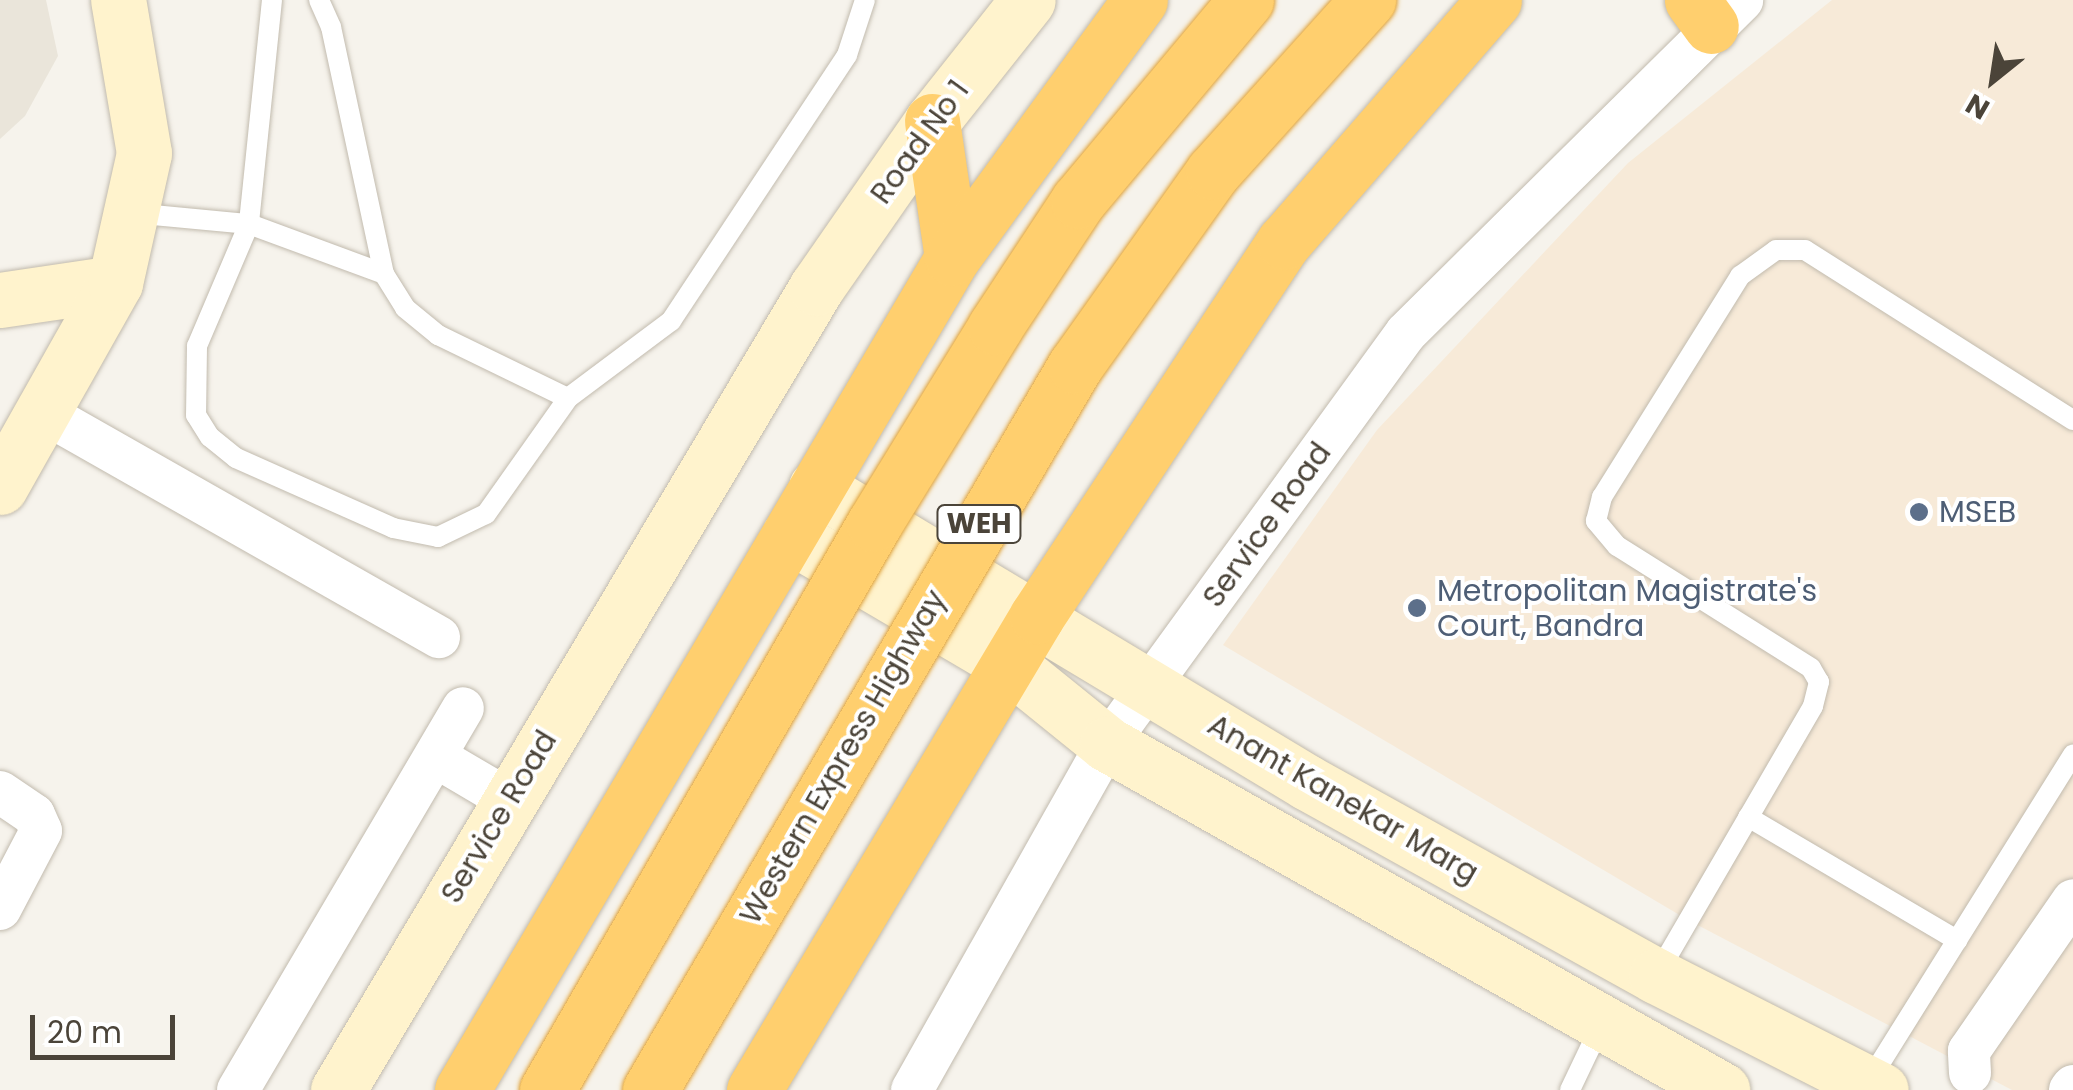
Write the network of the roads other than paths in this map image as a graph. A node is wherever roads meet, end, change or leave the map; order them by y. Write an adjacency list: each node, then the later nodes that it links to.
1 (118, 0): 12 (street)
2 (272, 0): 13 (lane)
3 (320, 0): 15 (lane)
4 (865, 0): 19 (lane)
5 (1028, 0): 11 (street, Road No 1)
6 (1140, 0): 14 (highway)
7 (1246, 0): 46 (highway, WEH, bridge)
8 (1368, 0): 47 (highway, Western Express Highway / WEH, bridge)
9 (1494, 0): 25 (highway)
10 (1715, 9): 28 (street, Service Road)
11 (932, 121): 14 (highway); 17 (street, Road No 1)
12 (130, 213): 13 (lane); 16 (street)
13 (249, 224): 15 (lane); 19 (lane)
14 (952, 258): 23 (highway)
15 (384, 274): 19 (lane)
16 (115, 283): 18 (street); 20 (street)
17 (816, 288): 34 (street, Service Road)
18 (0, 300)
19 (568, 398)
20 (46, 414): 22 (street); 26 (street)
21 (2073, 420): 35 (lane)
22 (0, 487)
23 (816, 487): 24 (highway); 25 (street, Anant Kanekar Marg)
24 (788, 536): 27 (street); 45 (highway)
25 (1036, 616): 27 (highway); 28 (street, Anant Kanekar Marg)
26 (440, 637)
27 (1008, 664): 30 (street); 48 (highway)
28 (1151, 685): 30 (street, Service Road); 39 (street, Anant Kanekar Marg)
29 (463, 708): 32 (street)
30 (1107, 744): 40 (street); 49 (street, Service Road)
31 (2073, 754): 38 (lane)
32 (436, 757): 34 (street); 43 (street)
33 (0, 792): 37 (street)
34 (509, 800): 44 (street, Service Road)
35 (1748, 818): 38 (lane); 39 (lane)
36 (2073, 900): 41 (street)
37 (0, 909)
38 (1957, 940): 42 (lane)
39 (1656, 976): 42 (street, Anant Kanekar Marg)
40 (1600, 1027): 50 (lane); 51 (street)
41 (1970, 1073)
42 (1874, 1086)
43 (238, 1090)
44 (338, 1090)
45 (462, 1090)
46 (547, 1090)
47 (650, 1090)
48 (754, 1090)
49 (912, 1090)
50 (1570, 1090)
51 (1722, 1090)

